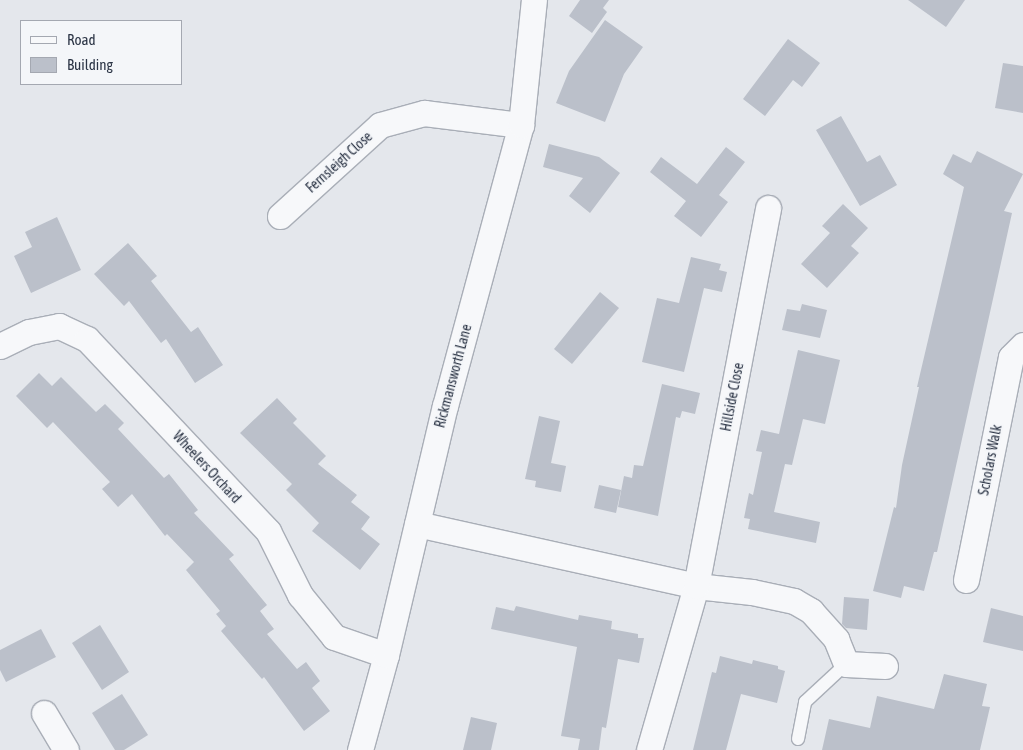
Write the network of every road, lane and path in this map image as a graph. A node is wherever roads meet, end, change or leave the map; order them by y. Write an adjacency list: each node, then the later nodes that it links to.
1 (534, 0): 2 (street, Rickmansworth Lane)
2 (521, 125): 4 (street, Fernsleigh Close); 7 (street, Rickmansworth Lane)
3 (768, 208): 9 (street, Hillside Close)
4 (280, 216)
5 (1023, 345): 8 (street, Scholars Walk)
6 (0, 346): 10 (street, Wheelers Orchard)
7 (416, 524): 9 (street); 10 (street, Rickmansworth Lane)
8 (966, 580)
9 (696, 586): 11 (street); 17 (street, Hillside Close)
10 (386, 655): 16 (street, Rickmansworth Lane)
11 (846, 664): 12 (street); 14 (lane)
12 (885, 666)
13 (44, 713): 15 (street)
14 (798, 740)
15 (66, 750)
16 (360, 750)
17 (649, 750)

